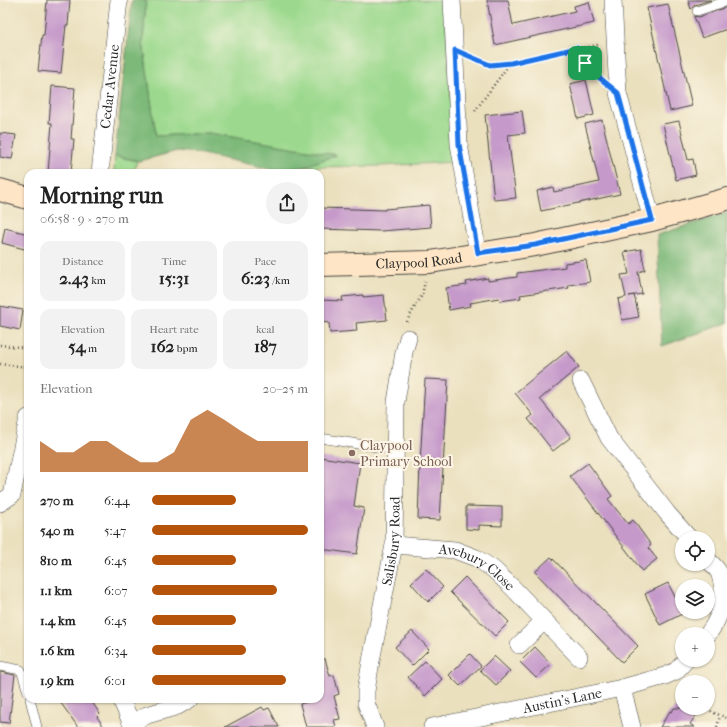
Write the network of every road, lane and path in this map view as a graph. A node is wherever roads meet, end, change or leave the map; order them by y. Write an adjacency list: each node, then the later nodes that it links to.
1 (118, 0): 12 (street, Cedar Avenue)
2 (452, 0): 8 (street)
3 (613, 0): 6 (street)
4 (727, 1): 5 (lane)
5 (697, 11)
6 (614, 42): 7 (path); 10 (street)
7 (577, 48): 9 (path); 10 (path)
8 (455, 50): 9 (path); 11 (street)
9 (511, 63): 11 (path)
10 (618, 93): 16 (street)
11 (459, 133): 17 (street)
12 (100, 169)
13 (0, 190): 14 (street)
14 (24, 197)
15 (727, 199): 16 (street, Claypool Road)
16 (652, 220): 17 (street, Claypool Road)
17 (478, 253): 18 (street, Claypool Road)
18 (430, 262): 19 (street, Claypool Road); 22 (path)
19 (324, 265)
20 (0, 345): 21 (path)
21 (24, 348)
22 (411, 348): 28 (street, Salisbury Road)
23 (0, 364): 24 (path)
24 (24, 367)
25 (581, 381): 30 (street)
26 (24, 437): 29 (street)
27 (324, 439): 28 (lane)
28 (396, 450): 31 (street, Salisbury Road)
29 (0, 503)
30 (683, 531)
31 (394, 545): 33 (street, Avebury Close); 49 (street, Salisbury Road)
32 (715, 568): 34 (street)
33 (544, 621): 35 (street); 36 (street, Avebury Close)
34 (713, 627)
35 (519, 645)
36 (579, 657)
37 (0, 666): 39 (lane)
38 (680, 667): 40 (street, Austin's Lane)
39 (24, 679)
40 (622, 688): 50 (street, Austin's Lane); 51 (street)
41 (31, 703): 48 (lane)
42 (123, 703): 47 (street)
43 (183, 703): 47 (street)
44 (715, 714): 45 (path)
45 (720, 716): 46 (path); 52 (path)
46 (727, 718)
47 (132, 726)
48 (37, 727)
49 (375, 727)
50 (432, 727)
51 (632, 727)
52 (717, 727)

